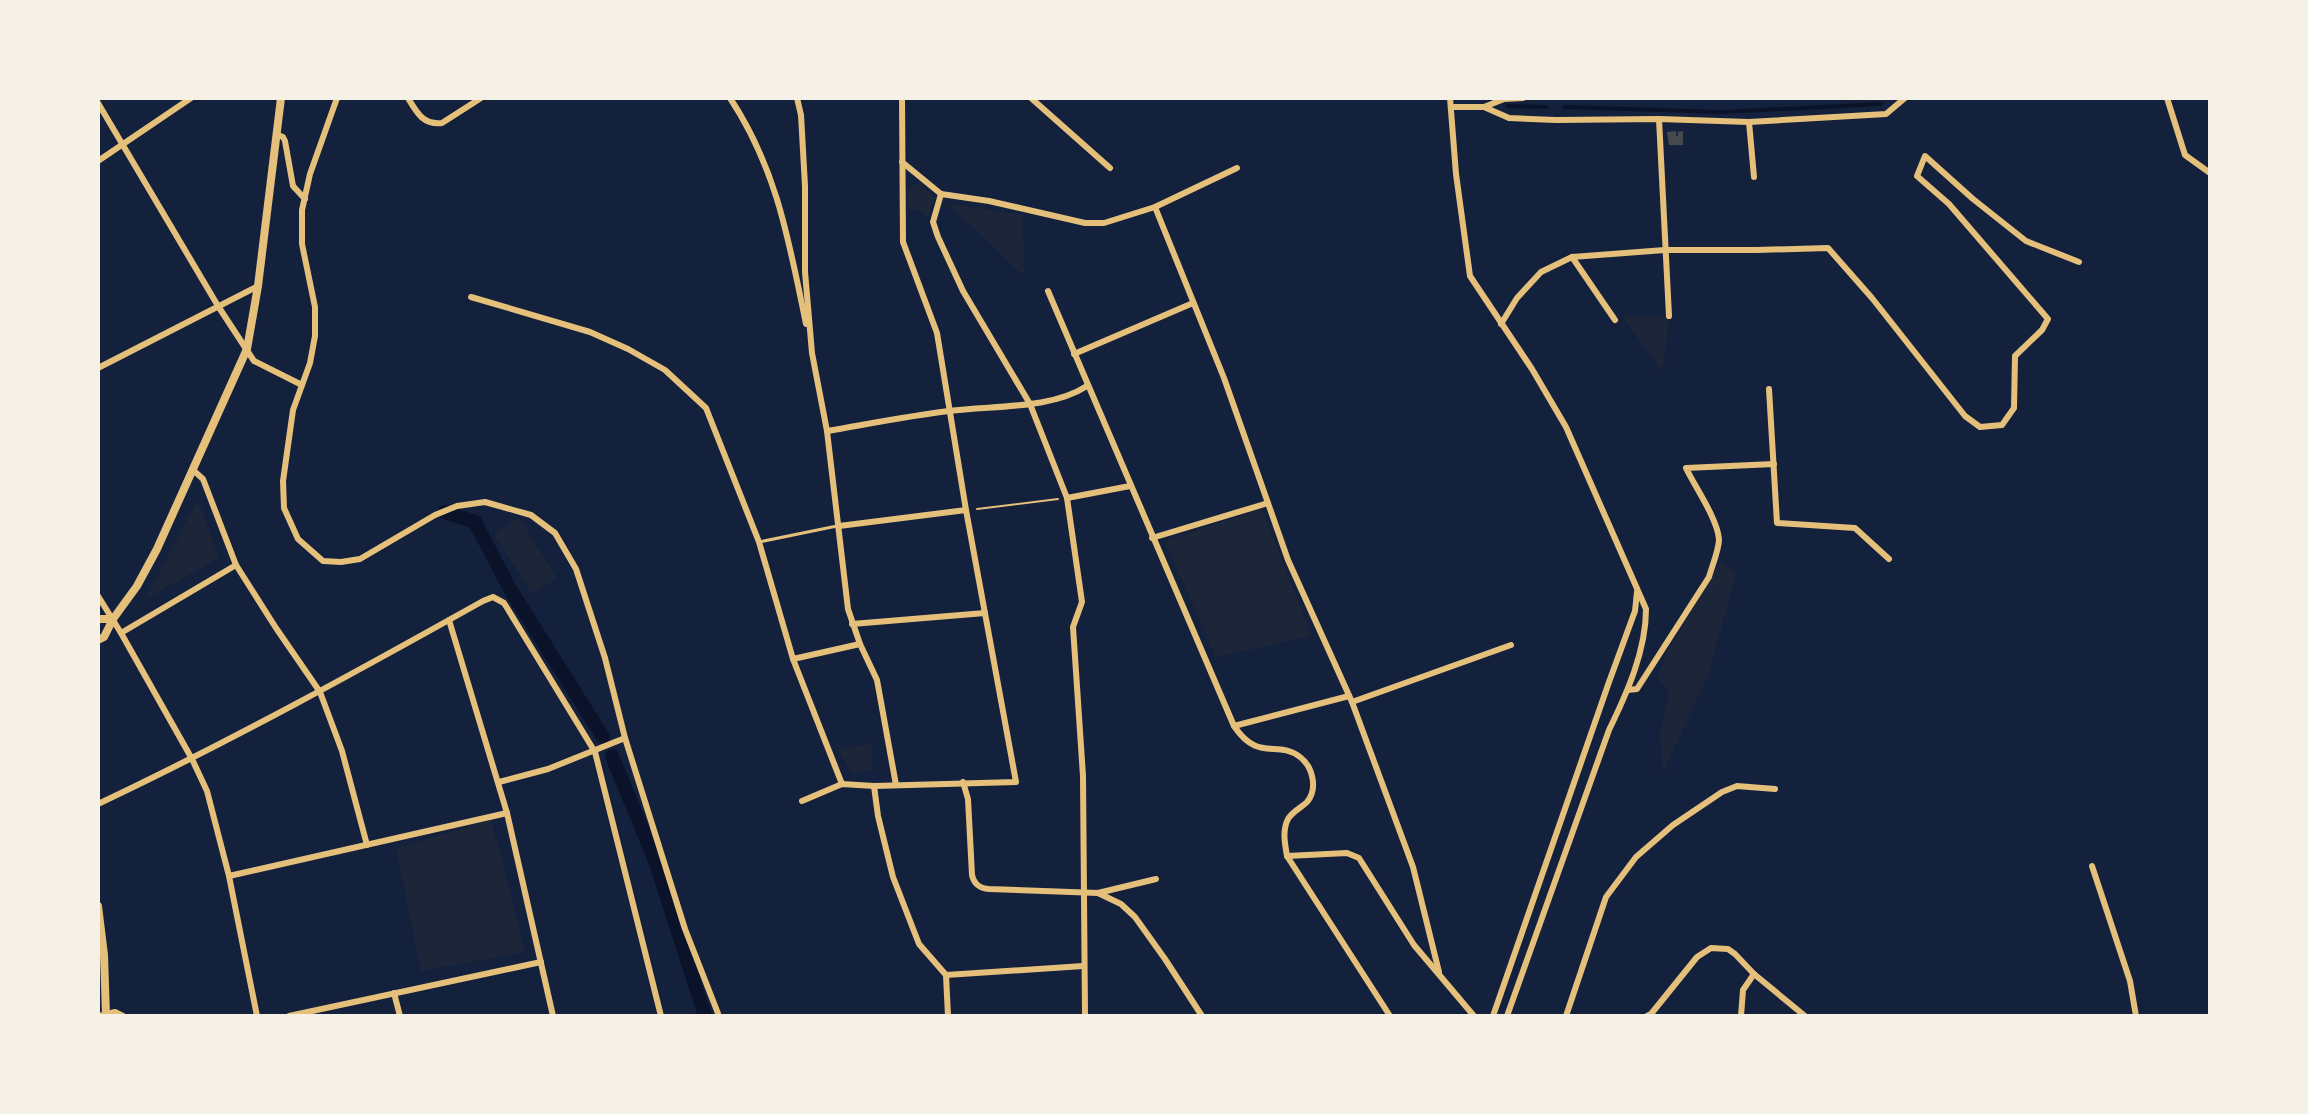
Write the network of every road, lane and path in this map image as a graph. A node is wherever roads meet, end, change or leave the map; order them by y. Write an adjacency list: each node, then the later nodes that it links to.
1 (191, 98): 21 (street)
2 (281, 98): 20 (street)
3 (337, 98): 29 (street)
4 (408, 98): 5 (street)
5 (481, 98)
6 (730, 98): 43 (street)
7 (797, 98): 43 (street)
8 (902, 98): 23 (street)
9 (1031, 98): 24 (street)
10 (1450, 98): 17 (street)
11 (1523, 98): 14 (street)
12 (1905, 98): 19 (street)
13 (2167, 98): 26 (street)
14 (1504, 99): 16 (street)
15 (98, 103): 21 (street)
16 (1488, 105): 17 (street); 18 (street)
17 (1451, 107): 41 (street)
18 (1659, 119): 19 (street); 31 (street)
19 (1749, 122): 27 (street)
20 (278, 135): 29 (street); 34 (street)
21 (123, 144): 22 (street); 38 (street)
22 (98, 161)
23 (902, 162): 28 (street); 50 (street)
24 (1110, 168)
25 (1237, 168): 30 (street)
26 (2210, 173)
27 (1754, 177)
28 (941, 194): 30 (street); 49 (street)
29 (305, 199): 46 (street)
30 (1155, 207): 37 (street)
31 (1665, 250): 32 (street); 33 (street); 39 (street)
32 (1572, 257): 40 (street); 41 (street)
33 (2079, 262)
34 (258, 286): 38 (street); 42 (street)
35 (1048, 291): 44 (street)
36 (471, 297): 60 (street)
37 (1193, 303): 44 (street); 56 (street)
38 (218, 306): 42 (street); 45 (street)
39 (1669, 316)
40 (1615, 320)
41 (1501, 324): 63 (street)
42 (247, 349): 46 (street); 53 (street)
43 (812, 353): 51 (street)
44 (1074, 354): 47 (street)
45 (98, 368)
46 (302, 385): 79 (street)
47 (1087, 386): 49 (street); 54 (street)
48 (1769, 389): 52 (street)
49 (1030, 404): 50 (street); 55 (street)
50 (950, 411): 51 (street); 57 (street)
51 (827, 431): 58 (street)
52 (1774, 464): 61 (street); 75 (street)
53 (193, 470): 62 (street); 67 (street)
54 (1130, 486): 55 (street); 59 (street)
55 (1067, 498): 57 (path); 96 (street)
56 (1268, 503): 59 (street); 77 (street)
57 (966, 510): 58 (street); 65 (street)
58 (839, 526): 60 (lane); 69 (street)
59 (1152, 538): 78 (street)
60 (759, 542): 74 (street)
61 (1889, 559)
62 (236, 565): 70 (street); 76 (street)
63 (1637, 588): 75 (street); 118 (street)
64 (98, 596): 67 (street)
65 (985, 613): 69 (street); 83 (street)
66 (98, 619): 67 (street)
67 (113, 619): 70 (street); 71 (street)
68 (449, 620): 76 (street); 80 (street); 82 (street)
69 (852, 624): 72 (street)
70 (121, 633): 81 (street)
71 (98, 640)
72 (860, 644): 74 (street); 85 (street)
73 (1511, 645): 77 (street)
74 (793, 659): 84 (street)
75 (1628, 690): 119 (street)
76 (320, 692): 81 (street); 91 (street)
77 (1350, 699): 78 (street); 101 (street)
78 (1234, 726): 92 (street)
79 (625, 738): 80 (street); 112 (street)
80 (595, 752): 82 (street); 111 (street)
81 (192, 759): 89 (street); 94 (street)
82 (499, 782): 90 (street)
83 (963, 782): 85 (street); 96 (street)
84 (842, 784): 86 (street); 88 (street)
85 (896, 785): 86 (street)
86 (874, 786): 103 (street)
87 (1775, 789): 120 (street)
88 (802, 801)
89 (98, 804)
90 (507, 813): 91 (street); 99 (street)
91 (367, 845): 94 (street)
92 (1287, 856): 101 (street); 116 (street)
93 (2092, 866): 124 (street)
94 (229, 876): 107 (street)
95 (1156, 879): 97 (street)
96 (1084, 893): 97 (street); 100 (street)
97 (1098, 893): 115 (street)
98 (98, 906): 105 (street)
99 (541, 962): 104 (street); 110 (street)
100 (1083, 966): 103 (street); 114 (street)
101 (1439, 972): 117 (street)
102 (1754, 974): 121 (street); 122 (street); 123 (street)
103 (946, 975): 113 (street)
104 (394, 993): 108 (street); 109 (street)
105 (104, 1015): 106 (street)
106 (123, 1016)
107 (257, 1016)
108 (289, 1016)
109 (400, 1016)
110 (553, 1016)
111 (661, 1016)
112 (719, 1016)
113 (948, 1016)
114 (1085, 1016)
115 (1202, 1016)
116 (1390, 1016)
117 (1474, 1016)
118 (1493, 1016)
119 (1507, 1016)
120 (1566, 1016)
121 (1647, 1016)
122 (1741, 1016)
123 (1805, 1016)
124 (2136, 1016)

